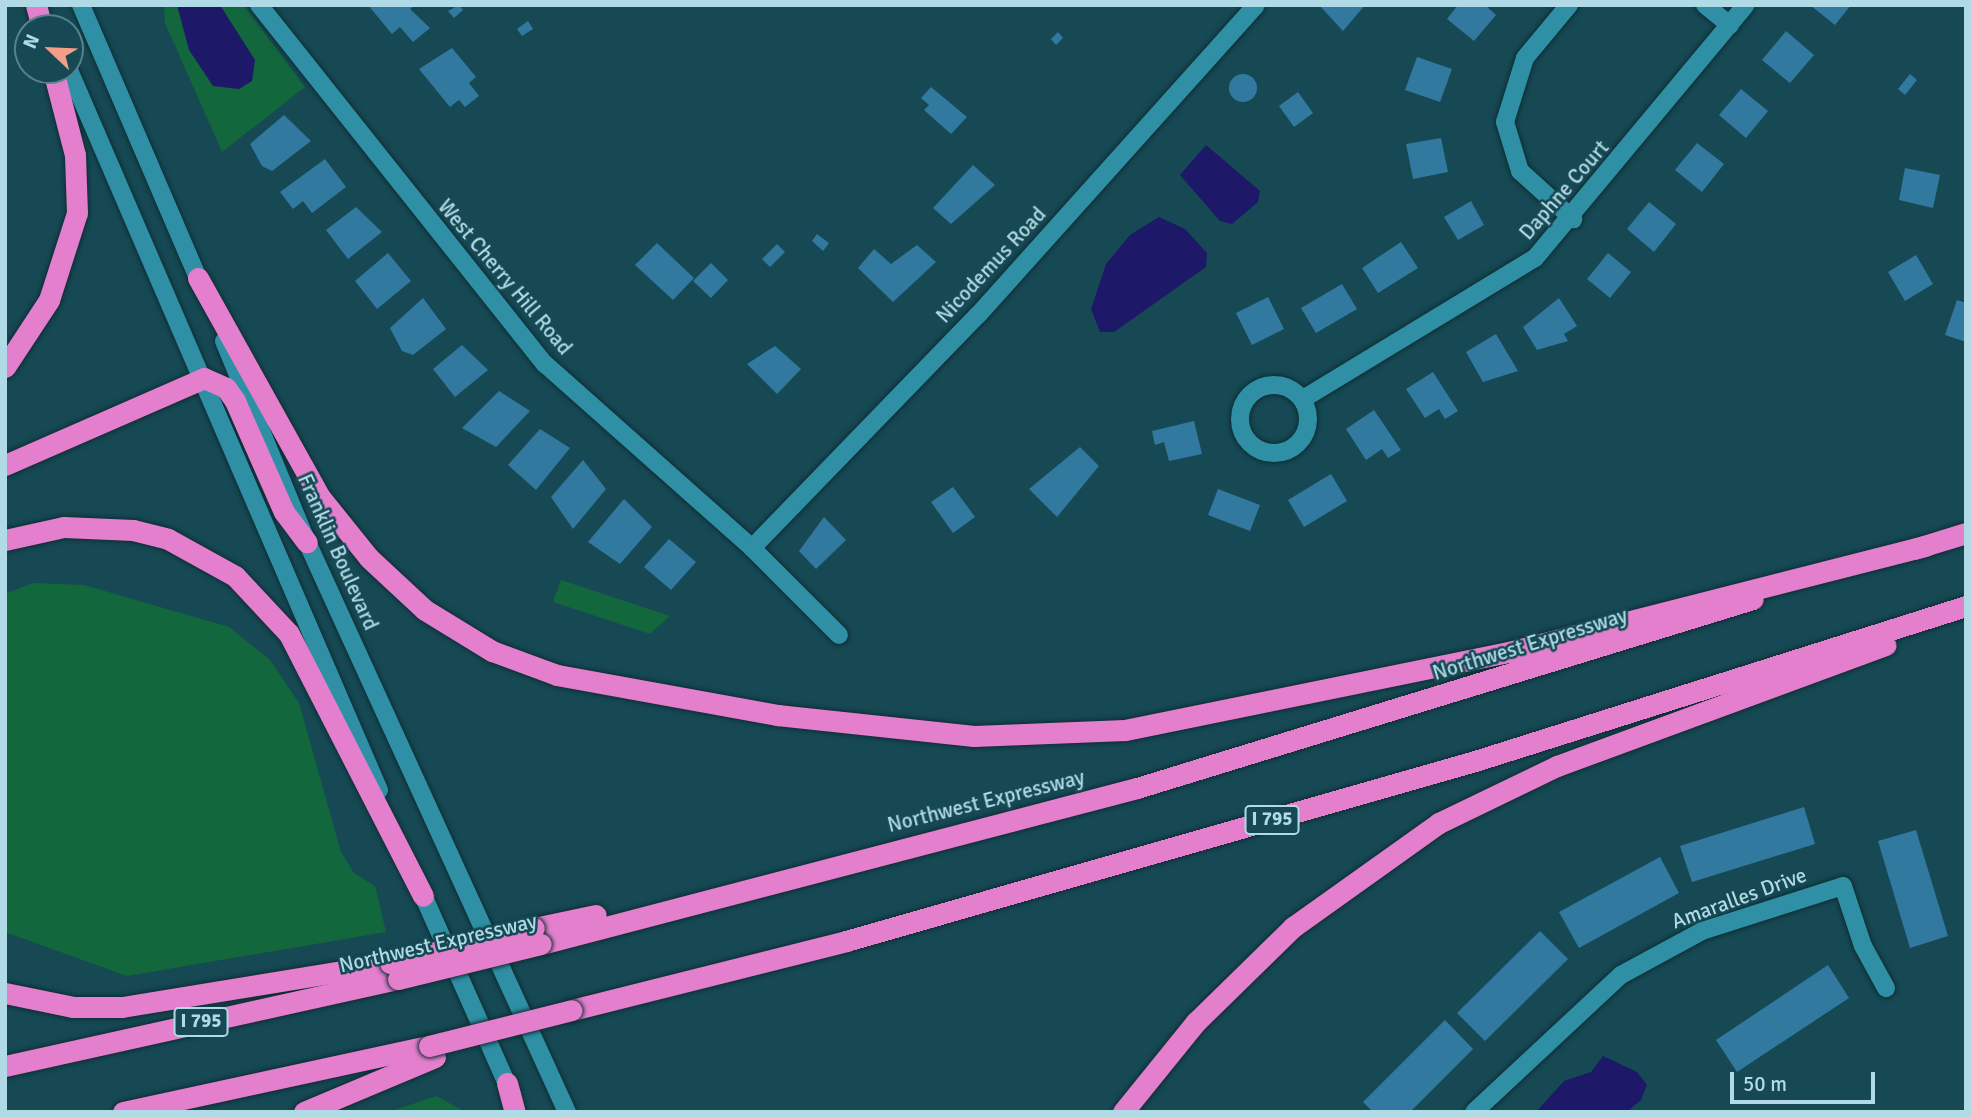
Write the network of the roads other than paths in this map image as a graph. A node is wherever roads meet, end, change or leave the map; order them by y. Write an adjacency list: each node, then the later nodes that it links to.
1 (81, 5): 11 (street, Franklin Boulevard)
2 (260, 5): 20 (street, West Cherry Hill Road)
3 (1256, 5): 20 (street, Nicodemus Road)
4 (1569, 5): 10 (street)
5 (1705, 5): 7 (street)
6 (1746, 5): 7 (street, Daphne Court)
7 (1730, 25): 10 (street, Daphne Court)
8 (57, 84): 12 (highway)
9 (75, 84): 13 (street)
10 (1573, 219): 14 (street, Daphne Court)
11 (198, 278): 18 (street, Franklin Boulevard); 19 (highway)
12 (5, 367)
13 (204, 378): 15 (highway); 18 (highway); 24 (street)
14 (1303, 400)
15 (5, 464)
16 (1966, 533): 19 (highway, Northwest Expressway / I 795)
17 (5, 540): 24 (highway)
18 (307, 542): 35 (street, Franklin Boulevard)
19 (1926, 546): 25 (highway, Northwest Expressway / I 795, bridge)
20 (752, 548): 23 (street, West Cherry Hill Road)
21 (1966, 606): 28 (highway, I 795, bridge)
22 (1966, 616): 36 (highway)
23 (839, 635)
24 (423, 896): 30 (street)
25 (394, 971): 27 (highway); 29 (highway, Northwest Expressway / I 795)
26 (1886, 988): 37 (street, Amaralles Drive)
27 (5, 993)
28 (432, 1051): 31 (highway, I 795); 32 (highway)
29 (5, 1066)
30 (507, 1083): 33 (highway); 34 (street)
31 (123, 1112)
32 (304, 1112)
33 (515, 1112)
34 (520, 1112)
35 (566, 1112)
36 (1123, 1112)
37 (1474, 1112)

